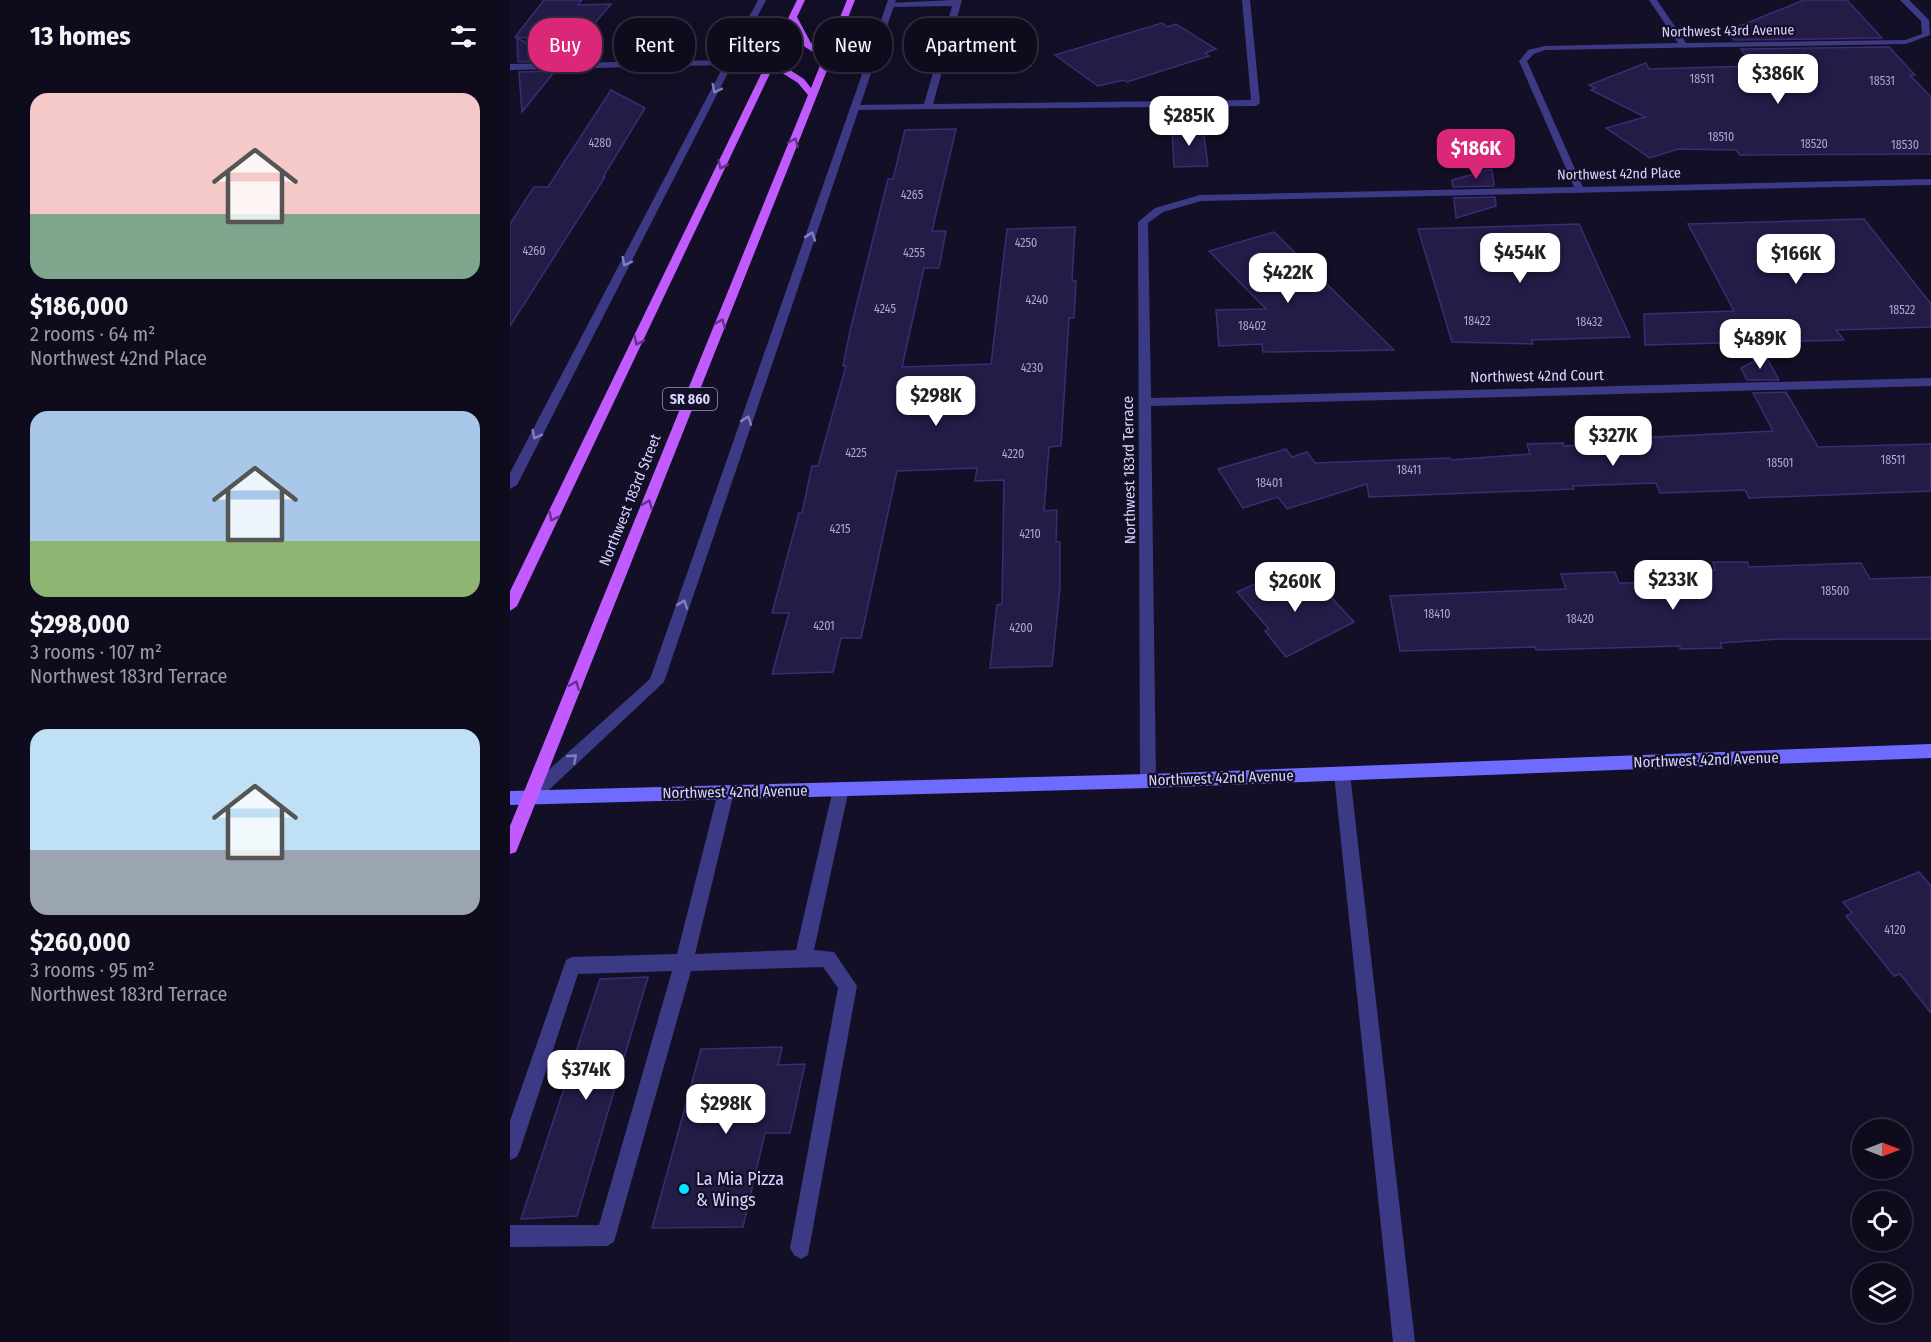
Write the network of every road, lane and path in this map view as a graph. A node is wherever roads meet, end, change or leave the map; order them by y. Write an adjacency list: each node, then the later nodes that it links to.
1 (762, 0): 9 (street)
2 (801, 0): 10 (main road)
3 (851, 0): 11 (main road, Northwest 183rd Street / SR 860)
4 (1245, 0): 24 (street)
5 (1653, 0): 14 (street)
6 (1904, 0): 14 (street, Northwest 43rd Avenue)
7 (891, 2): 8 (street); 12 (street)
8 (958, 2): 24 (street)
9 (753, 18)
10 (793, 18)
11 (844, 18)
12 (886, 18)
13 (802, 34): 15 (main road)
14 (1684, 46): 27 (street, Northwest 43rd Avenue)
15 (814, 49)
16 (707, 64): 17 (street)
17 (510, 68)
18 (724, 72): 31 (street, one-way to 31)
19 (767, 72): 32 (main road, one-way to 32)
20 (787, 72): 23 (main road)
21 (822, 72): 23 (main road, Northwest 183rd Street / SR 860)
22 (868, 72): 25 (street)
23 (813, 95): 38 (main road, Northwest 183rd Street / SR 860, one-way to 23)
24 (928, 107): 25 (street)
25 (855, 108): 38 (street, one-way to 25)
26 (1931, 182): 27 (street, Northwest 42nd Place)
27 (1579, 188): 28 (street, Northwest 42nd Place)
28 (1200, 198): 30 (street, Northwest 183rd Terrace)
29 (1931, 382): 30 (street, Northwest 42nd Court)
30 (1145, 402): 35 (street, Northwest 183rd Terrace)
31 (510, 486)
32 (510, 606)
33 (1931, 751): 34 (street, Northwest 42nd Avenue)
34 (1342, 774): 35 (street, Northwest 42nd Avenue); 46 (street)
35 (1148, 781): 36 (street, Northwest 42nd Avenue)
36 (841, 789): 37 (street, Northwest 42nd Avenue); 41 (street)
37 (726, 792): 38 (street, Northwest 42nd Avenue); 42 (street)
38 (530, 797): 39 (street, Northwest 42nd Avenue); 40 (main road, Northwest 183rd Street / SR 860)
39 (510, 798)
40 (510, 847)
41 (803, 959): 42 (street); 45 (street)
42 (684, 963): 43 (street); 44 (street)
43 (510, 1150)
44 (510, 1236)
45 (801, 1248)
46 (1404, 1342)

